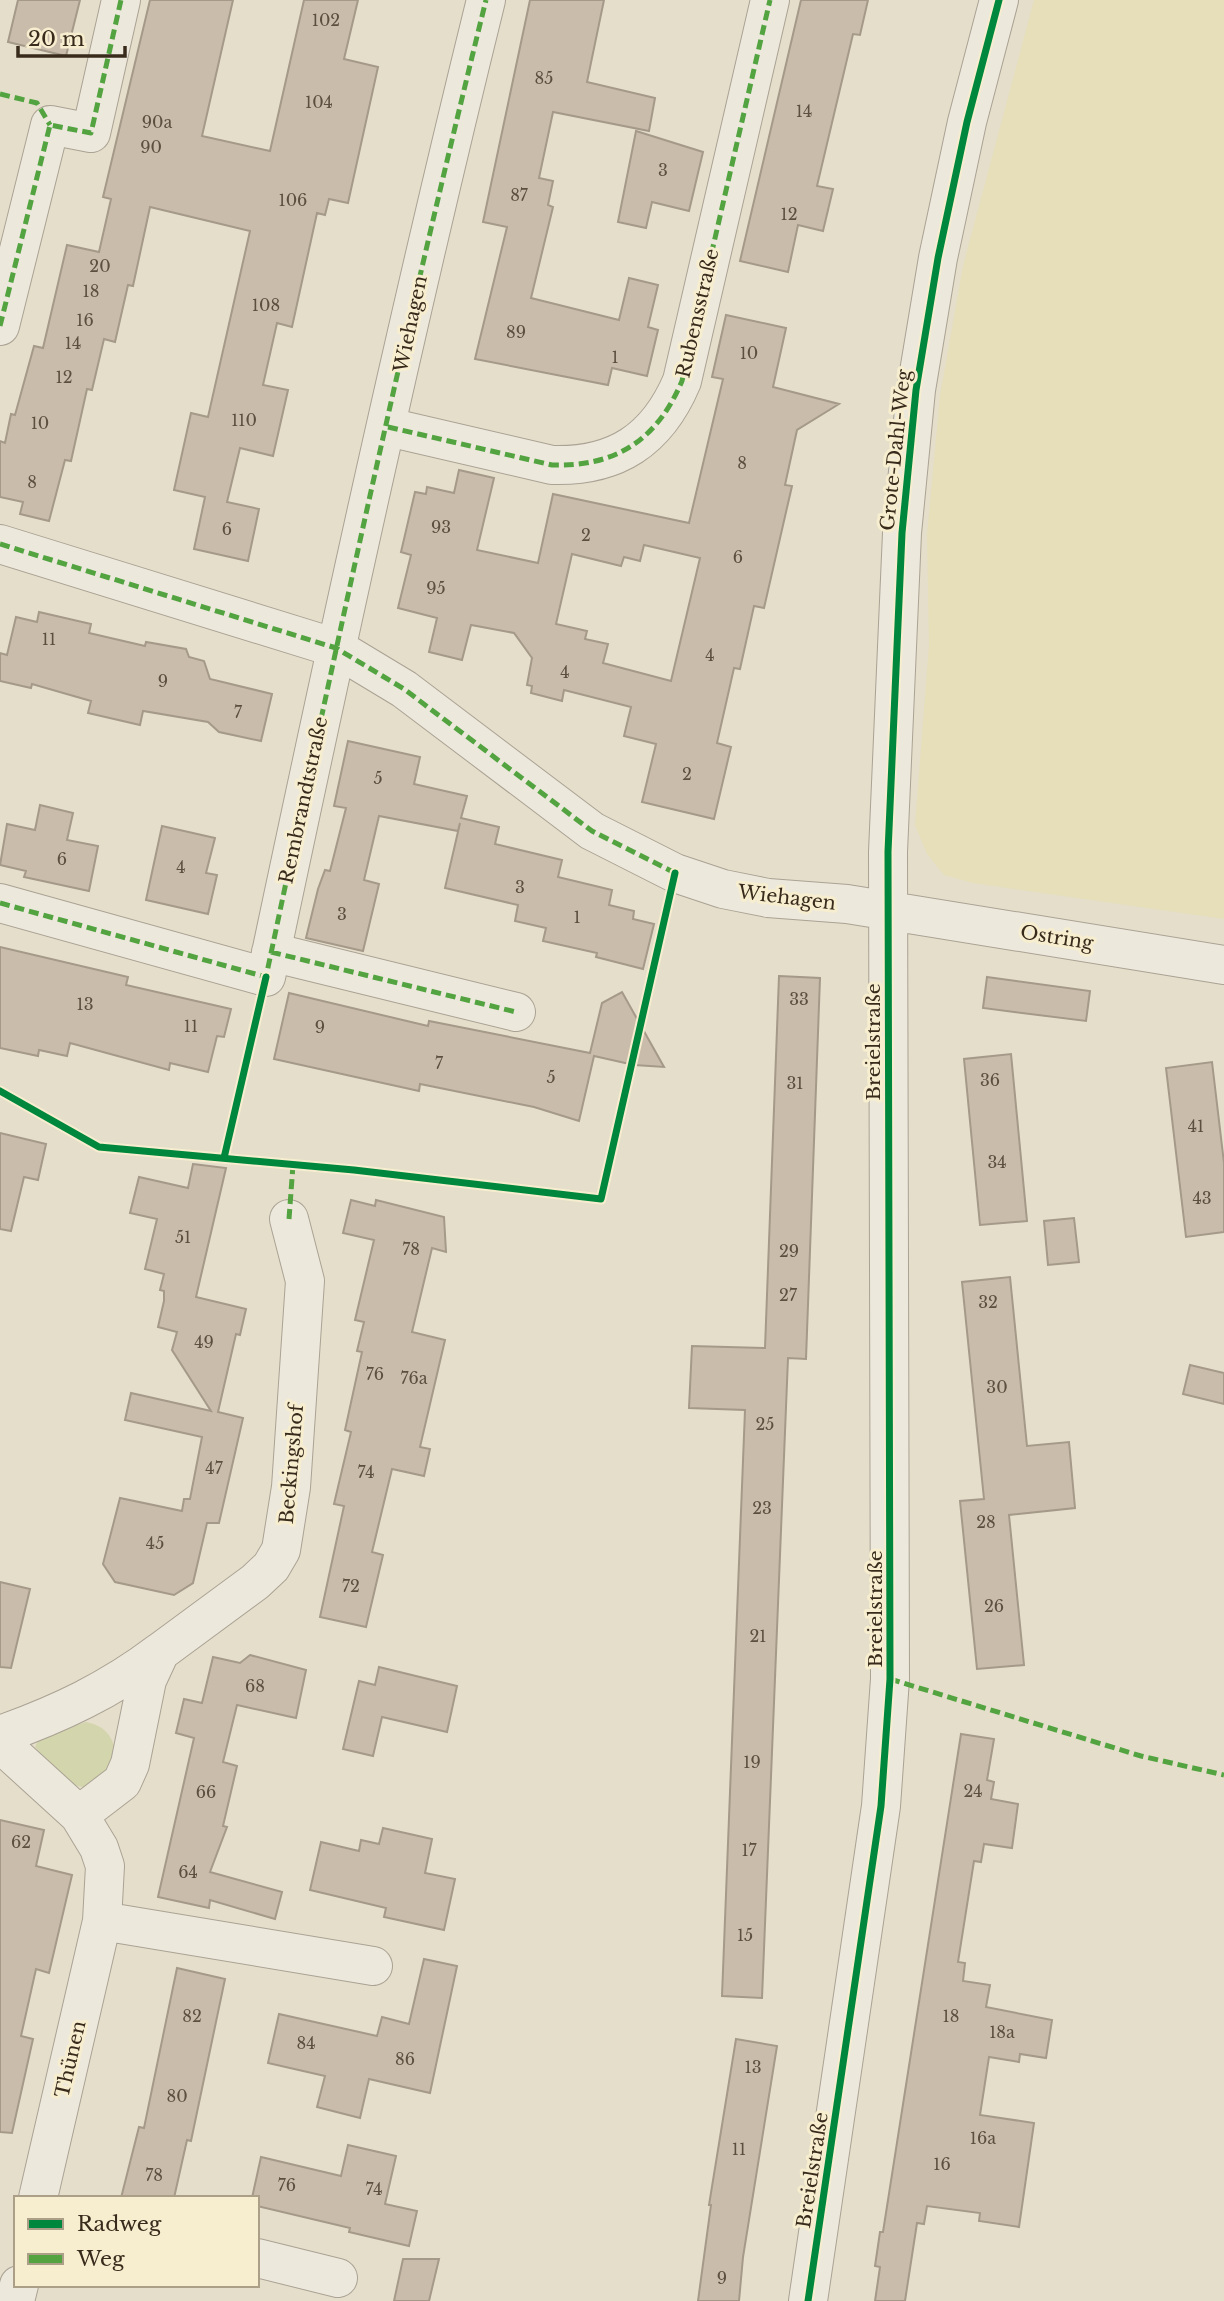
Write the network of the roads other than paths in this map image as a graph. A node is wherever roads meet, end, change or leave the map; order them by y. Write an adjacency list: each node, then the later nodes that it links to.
1 (121, 0): 5 (street)
2 (486, 0): 6 (street, Wiehagen)
3 (770, 0): 6 (street, Rubensstraße)
4 (999, 0): 10 (street, Grote-Dahl-Weg)
5 (0, 326)
6 (388, 427): 8 (street, Wiehagen)
7 (0, 544): 8 (street, Wiehagen)
8 (336, 648): 10 (street, Wiehagen); 11 (street, Rembrandtstraße)
9 (0, 903): 11 (street, Rembrandtstraße)
10 (889, 912): 12 (street, Ostring); 24 (street, Breielstraße)
11 (271, 952): 13 (street)
12 (1224, 965)
13 (516, 1012)
14 (289, 1219): 15 (street, Beckingshof)
15 (160, 1652): 16 (street, Beckingshof); 18 (street, Beckingshof)
16 (0, 1735)
17 (0, 1742): 18 (street)
18 (79, 1815): 19 (street, Thünen)
19 (102, 1921): 20 (street); 21 (street, Thünen)
20 (373, 1966)
21 (38, 2196)
22 (259, 2259): 23 (street)
23 (338, 2278)
24 (808, 2301)

